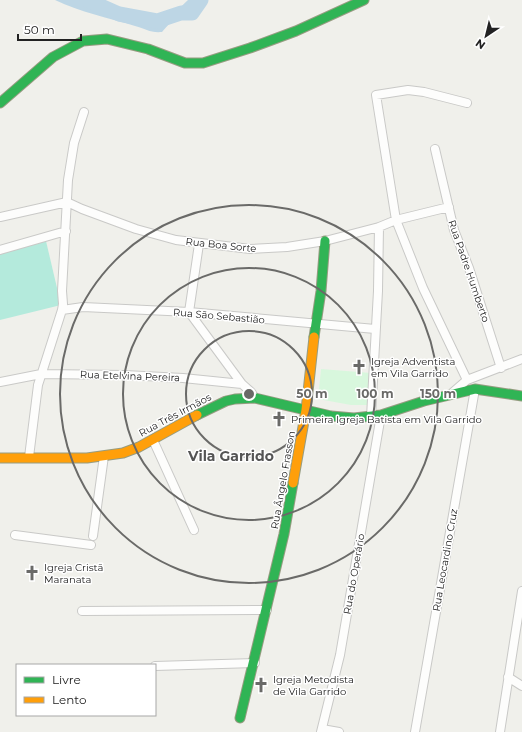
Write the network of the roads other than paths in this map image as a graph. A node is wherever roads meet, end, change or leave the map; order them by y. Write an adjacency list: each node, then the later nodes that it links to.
1 (364, 0): 2 (street)
2 (0, 103)
3 (467, 103): 9 (street)
4 (84, 112): 6 (street)
5 (435, 149): 7 (street, Rua Padre Humberto)
6 (67, 202): 8 (street); 11 (street); 13 (street, Rua Boa Sorte)
7 (449, 207): 9 (street, Rua Boa Sorte); 20 (street, Rua Padre Humberto)
8 (0, 217)
9 (396, 220): 10 (street, Rua Boa Sorte); 22 (street)
10 (379, 227): 12 (street, Rua Boa Sorte); 18 (street)
11 (66, 231): 14 (street); 15 (street)
12 (325, 241): 13 (street, Rua Boa Sorte); 17 (street, Rua Ângelo Frasson)
13 (199, 244): 16 (street)
14 (0, 250)
15 (62, 310): 16 (street, Rua São Sebastião); 21 (street)
16 (189, 312): 17 (street, Rua São Sebastião); 24 (street)
17 (315, 324): 18 (street, Rua São Sebastião); 29 (street, Rua Ângelo Frasson)
18 (375, 329): 31 (street)
19 (522, 359): 20 (street)
20 (501, 368): 22 (street)
21 (41, 374): 23 (street, Rua Etelvina Pereira); 24 (street, Rua Etelvina Pereira); 34 (street)
22 (467, 380): 26 (street)
23 (0, 382)
24 (242, 384): 28 (street)
25 (476, 389): 26 (street, Rua Três Irmãos); 27 (street, Rua Três Irmãos); 50 (street, Rua Leocardino Cruz)
26 (448, 396): 30 (street, Rua Três Irmãos)
27 (522, 396)
28 (255, 398): 29 (street, Rua Três Irmãos); 32 (street, Rua Três Irmãos)
29 (306, 410): 31 (street, Rua Três Irmãos); 41 (street, Rua Ângelo Frasson)
30 (381, 415): 31 (street, Rua Três Irmãos); 48 (street, Rua do Operário)
31 (371, 417)
32 (152, 440): 33 (street, Rua Três Irmãos); 36 (street)
33 (104, 456): 34 (street, Rua Três Irmãos); 38 (street)
34 (29, 457): 35 (street, Rua Três Irmãos)
35 (0, 458)
36 (194, 530)
37 (15, 535): 39 (street)
38 (93, 536)
39 (91, 545)
40 (522, 591): 45 (street)
41 (267, 610): 42 (street); 43 (street, Rua Ângelo Frasson)
42 (82, 611)
43 (254, 663): 44 (street); 47 (street, Rua Ângelo Frasson)
44 (156, 666)
45 (508, 677): 46 (street); 51 (street)
46 (522, 686)
47 (240, 718)
48 (321, 731): 49 (street)
49 (339, 732)
50 (415, 732)
51 (500, 732)

